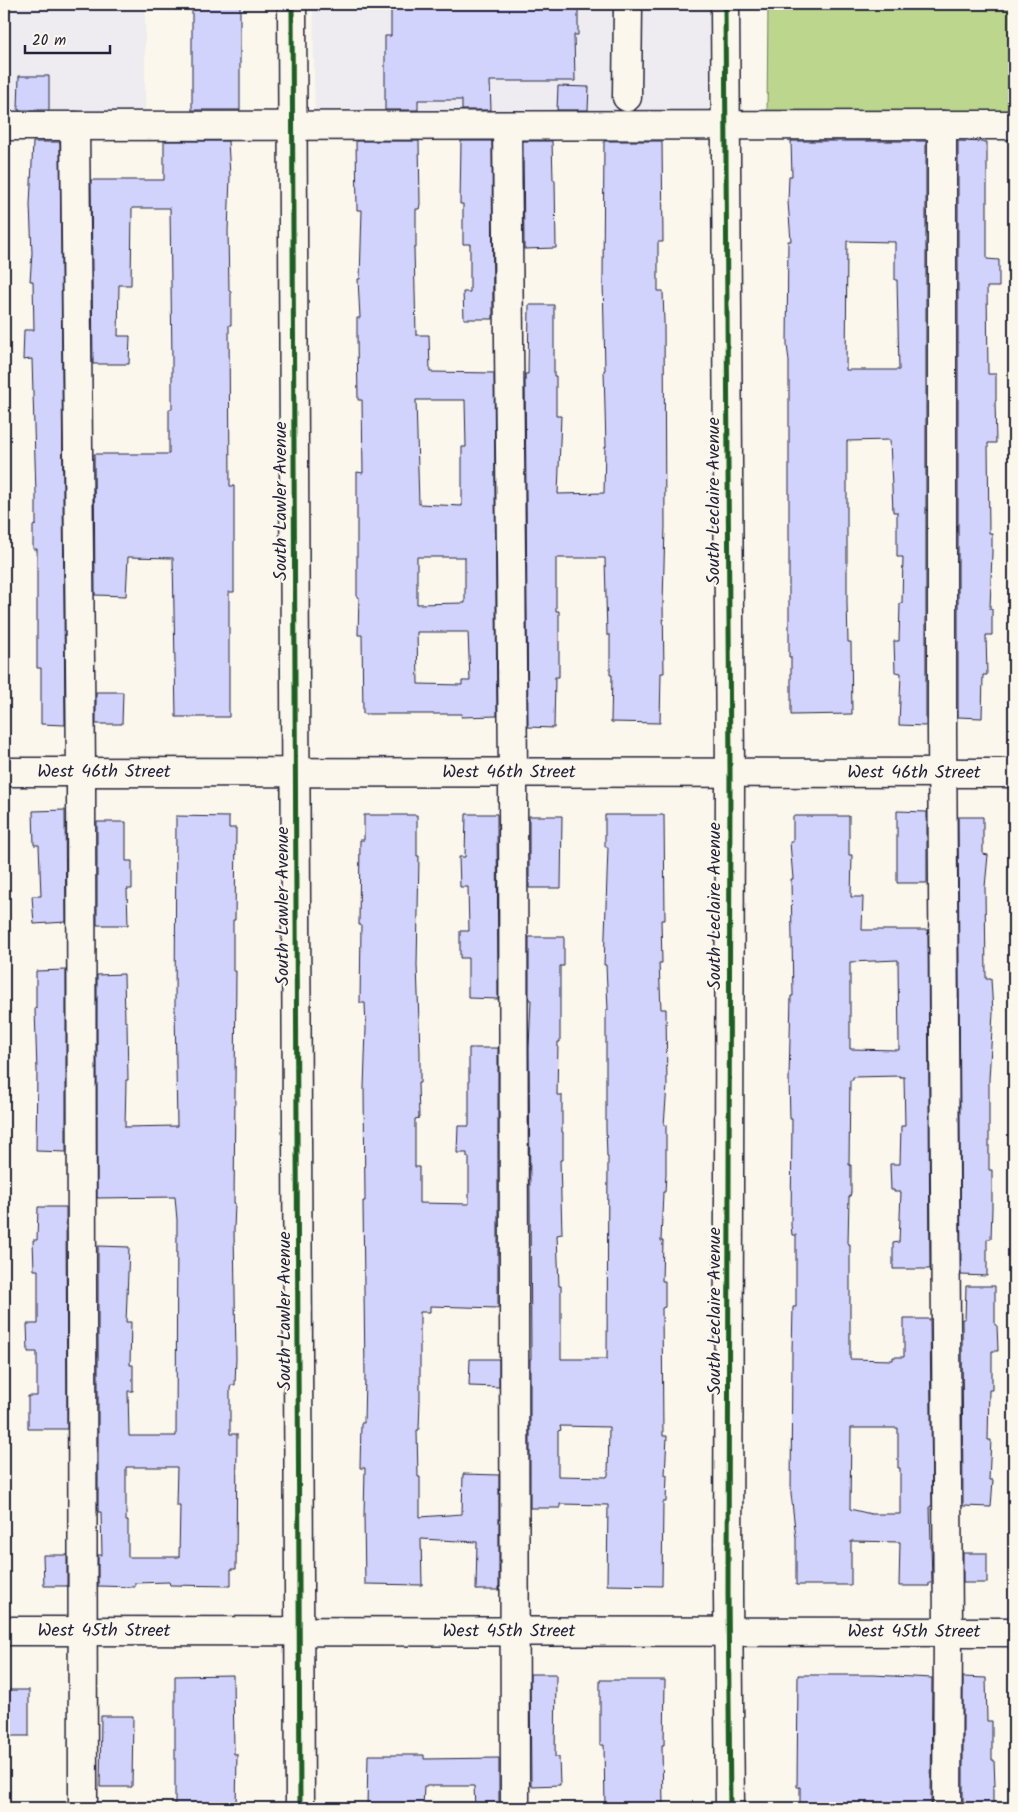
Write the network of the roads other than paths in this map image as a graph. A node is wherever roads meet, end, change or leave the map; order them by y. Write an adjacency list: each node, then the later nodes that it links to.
1 (292, 4): 11 (street, South Lawler Avenue)
2 (628, 4): 4 (street)
3 (725, 4): 5 (street, South Leclaire Avenue)
4 (627, 97)
5 (726, 125): 6 (street); 10 (street); 16 (street, South Leclaire Avenue)
6 (942, 125): 7 (street); 17 (street)
7 (1014, 125)
8 (4, 126): 9 (street)
9 (75, 126): 11 (street); 13 (street)
10 (507, 126): 11 (street); 15 (street)
11 (292, 127): 14 (street, South Lawler Avenue)
12 (4, 772): 13 (street, West 46th Street)
13 (81, 772): 14 (street, West 46th Street); 20 (street)
14 (296, 773): 15 (street, West 46th Street); 21 (street, South Lawler Avenue)
15 (512, 773): 16 (street, West 46th Street); 22 (street)
16 (730, 773): 17 (street, West 46th Street); 23 (street, South Leclaire Avenue)
17 (943, 773): 18 (street, West 46th Street); 24 (street)
18 (1014, 773)
19 (4, 1631): 20 (street, West 45th Street)
20 (83, 1631): 21 (street, West 45th Street); 26 (street)
21 (300, 1631): 22 (street, West 45th Street); 27 (street, South Lawler Avenue)
22 (514, 1631): 23 (street, West 45th Street); 28 (street)
23 (728, 1632): 24 (street, West 45th Street); 29 (street, South Leclaire Avenue)
24 (948, 1632): 25 (street, West 45th Street); 30 (street)
25 (1014, 1632)
26 (83, 1808)
27 (300, 1808)
28 (515, 1808)
29 (730, 1808)
30 (947, 1808)

